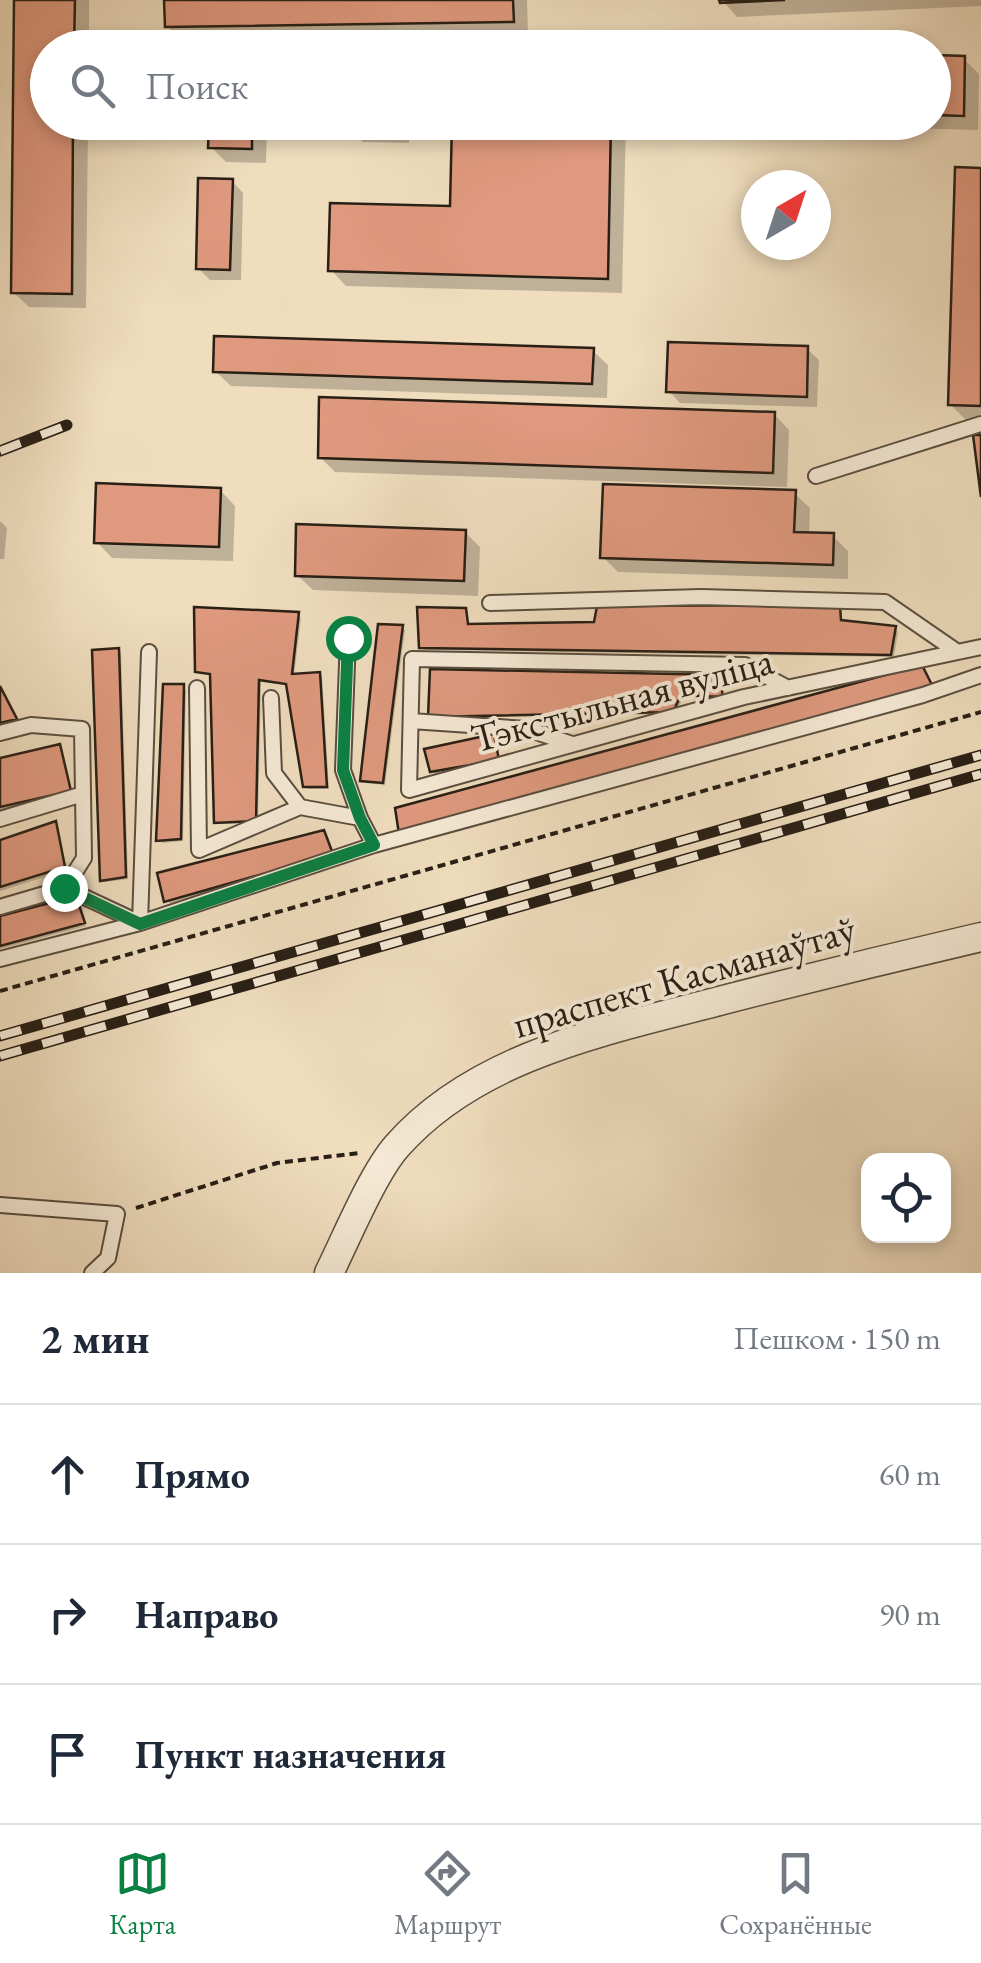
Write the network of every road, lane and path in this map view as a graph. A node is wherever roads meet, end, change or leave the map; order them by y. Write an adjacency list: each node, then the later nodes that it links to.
1 (981, 424): 2 (lane)
2 (816, 476)
3 (490, 602): 6 (lane)
4 (348, 638): 18 (lane)
5 (981, 647): 6 (lane, Тэкстыльная вуліца)
6 (956, 651): 10 (lane, Тэкстыльная вуліца)
7 (150, 652): 23 (lane)
8 (981, 675): 20 (lane)
9 (197, 688): 17 (lane)
10 (788, 688): 13 (lane, Тэкстыльная вуліца); 15 (lane, Тэкстыльная вуліца)
11 (271, 698): 17 (lane)
12 (981, 712): 26 (path)
13 (411, 722): 15 (lane); 15 (lane, Тэкстыльная вуліца)
14 (0, 733): 16 (lane)
15 (574, 744)
16 (83, 794): 19 (lane); 21 (lane)
17 (300, 808): 18 (lane)
18 (360, 818): 20 (lane)
19 (0, 819)
20 (374, 845): 23 (lane)
21 (64, 888): 22 (lane); 23 (lane)
22 (0, 907)
23 (140, 924): 25 (lane)
24 (981, 937): 27 (street, праспект Касманаўтаў)
25 (0, 959)
26 (0, 991)
27 (394, 1149): 29 (path); 31 (street, праспект Касманаўтаў)
28 (0, 1205): 29 (lane)
29 (118, 1214): 30 (lane)
30 (92, 1273)
31 (329, 1273)

